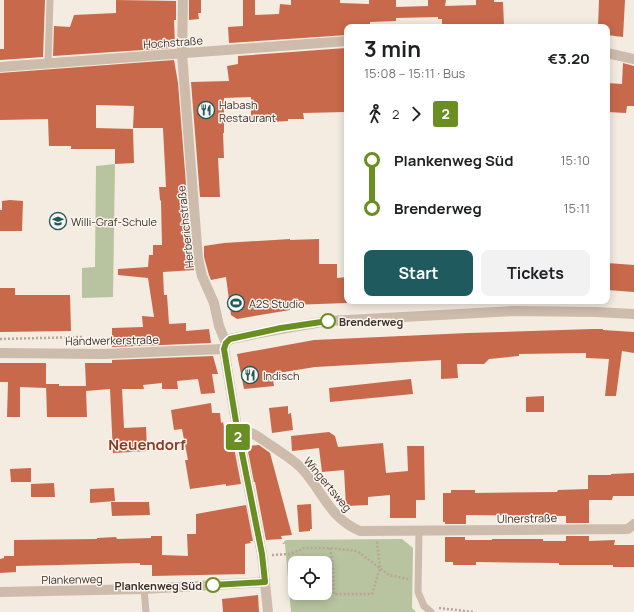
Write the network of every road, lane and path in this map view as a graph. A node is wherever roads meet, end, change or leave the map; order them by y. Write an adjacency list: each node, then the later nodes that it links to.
1 (50, 0): 7 (lane)
2 (183, 0): 4 (street, Herberichstraße)
3 (344, 41): 4 (street, Hochstraße)
4 (182, 54): 7 (street, Hochstraße); 12 (street, Herberichstraße)
5 (610, 54): 6 (street)
6 (634, 59)
7 (48, 63): 8 (street, Hochstraße)
8 (0, 67)
9 (634, 314): 12 (street)
10 (82, 337): 11 (path)
11 (0, 339)
12 (225, 346): 13 (street, Handwerkerstraße); 14 (street, Herberichstraße)
13 (0, 353)
14 (237, 428): 16 (street, Wingertsweg); 19 (street, Herberichstraße)
15 (634, 524): 17 (street, Ulnerstraße)
16 (374, 531): 17 (street, Wingertsweg); 20 (path)
17 (419, 532): 22 (lane)
18 (330, 548): 19 (path); 20 (path); 20 (path)
19 (262, 555): 21 (street, Herberichstraße)
20 (380, 568): 22 (path)
21 (265, 582): 23 (street, Plankenweg); 27 (street, Herberichstraße)
22 (418, 582): 25 (lane)
23 (144, 589): 24 (street, Plankenweg); 26 (lane)
24 (0, 592)
25 (424, 606): 28 (lane); 29 (path)
26 (146, 612)
27 (268, 612)
28 (431, 612)
29 (474, 612)

